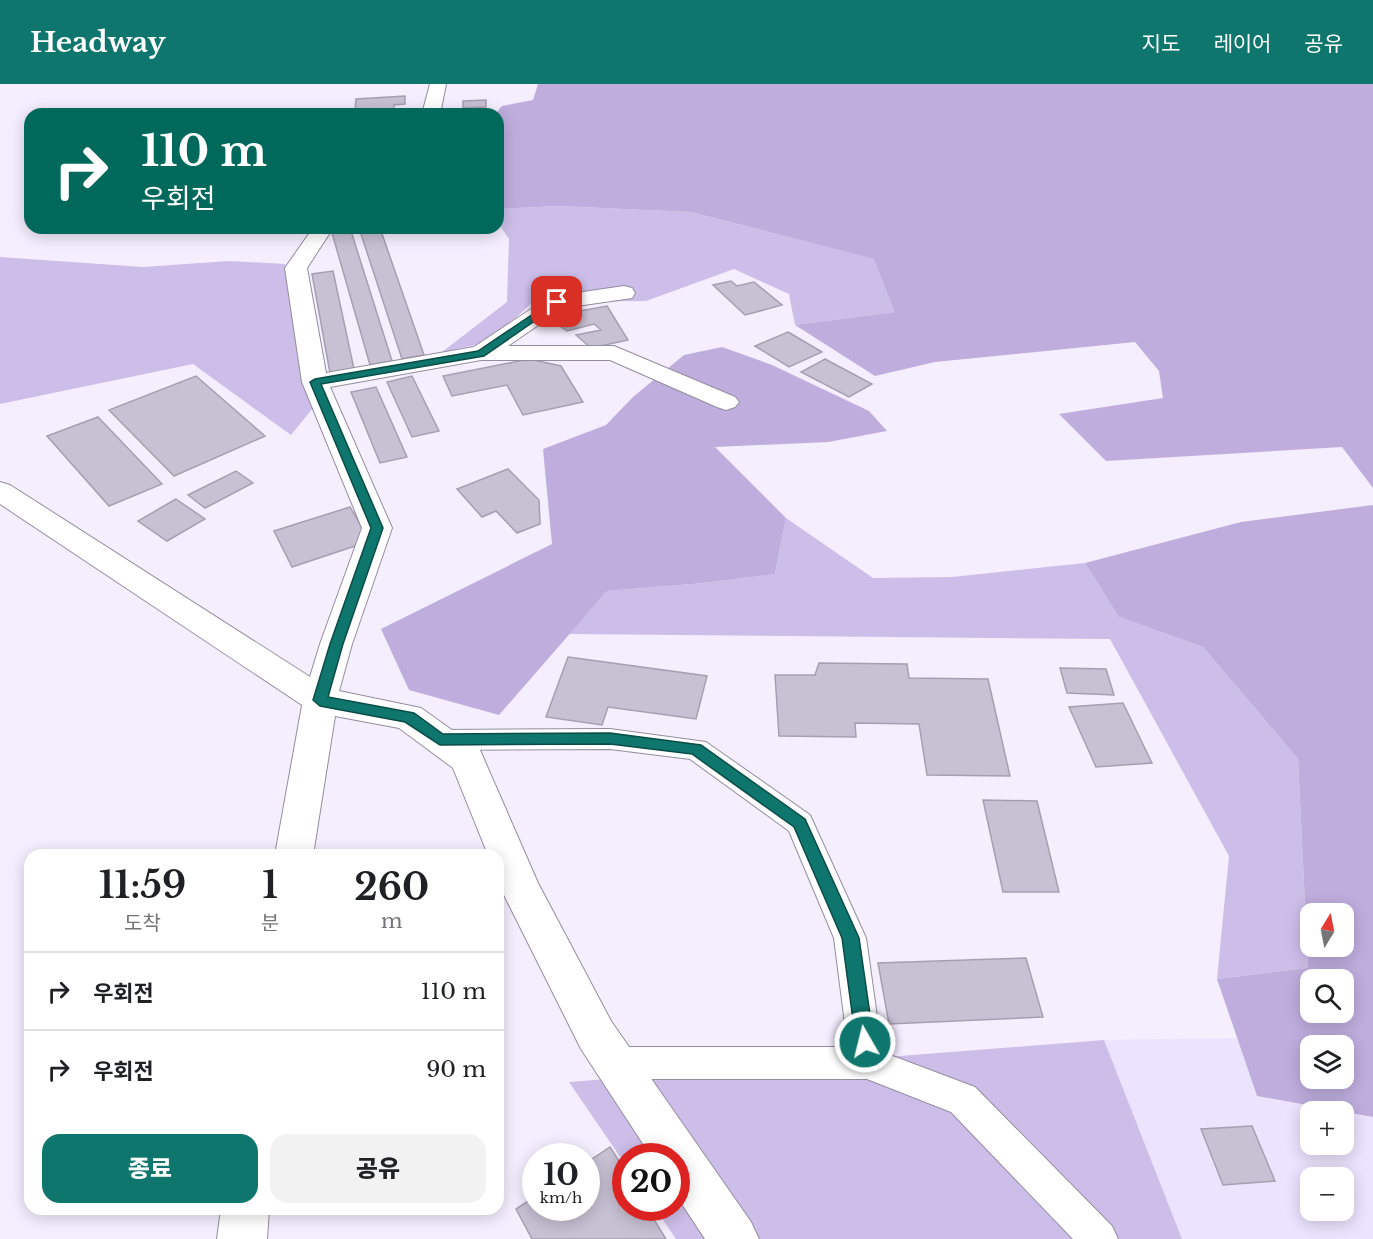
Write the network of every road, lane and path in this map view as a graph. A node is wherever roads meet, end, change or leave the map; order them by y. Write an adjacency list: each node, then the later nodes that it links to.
1 (438, 84): 2 (street)
2 (432, 108)
3 (319, 234): 6 (street)
4 (624, 293): 5 (street)
5 (481, 353): 6 (street); 7 (street)
6 (315, 382): 9 (street)
7 (726, 402)
8 (0, 490): 9 (street)
9 (320, 700): 10 (street); 11 (street)
10 (440, 740): 12 (lane); 13 (street)
11 (295, 849)
12 (867, 1063): 13 (lane); 17 (lane)
13 (615, 1064): 16 (street)
14 (244, 1215): 15 (street)
15 (242, 1239)
16 (734, 1239)
17 (1100, 1239)

